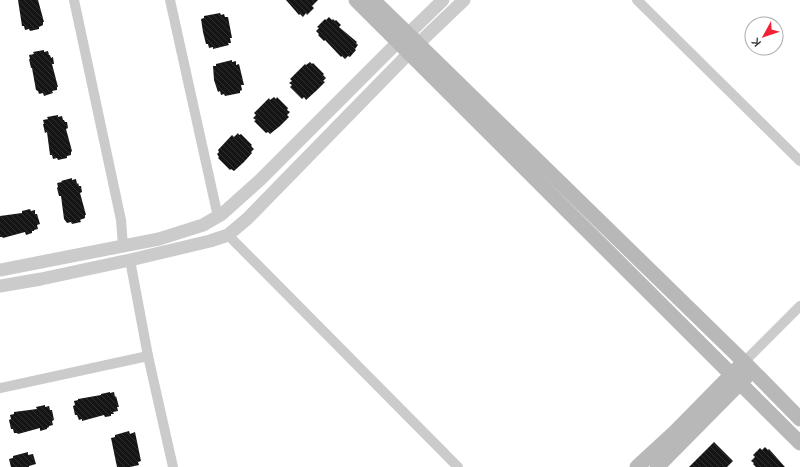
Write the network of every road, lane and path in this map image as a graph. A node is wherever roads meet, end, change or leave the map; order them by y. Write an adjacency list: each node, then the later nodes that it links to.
1 (74, 0): 12 (street)
2 (170, 0): 10 (street)
3 (356, 0): 8 (main road)
4 (373, 0): 8 (main road)
5 (443, 0): 8 (street)
6 (464, 0): 8 (street)
7 (636, 0): 9 (street)
8 (409, 43): 10 (street); 11 (street); 18 (main road); 19 (main road)
9 (800, 161)
10 (218, 217): 12 (street)
11 (228, 235): 13 (street); 24 (street)
12 (124, 246): 14 (street)
13 (130, 260): 15 (street); 17 (street)
14 (0, 270)
15 (0, 286)
16 (800, 306): 18 (street)
17 (148, 356): 20 (street); 23 (street)
18 (748, 366): 19 (main road); 21 (main road)
19 (736, 378): 22 (main road); 25 (main road); 26 (main road)
20 (0, 388)
21 (800, 419)
22 (800, 443)
23 (173, 467)
24 (458, 467)
25 (637, 467)
26 (657, 467)

